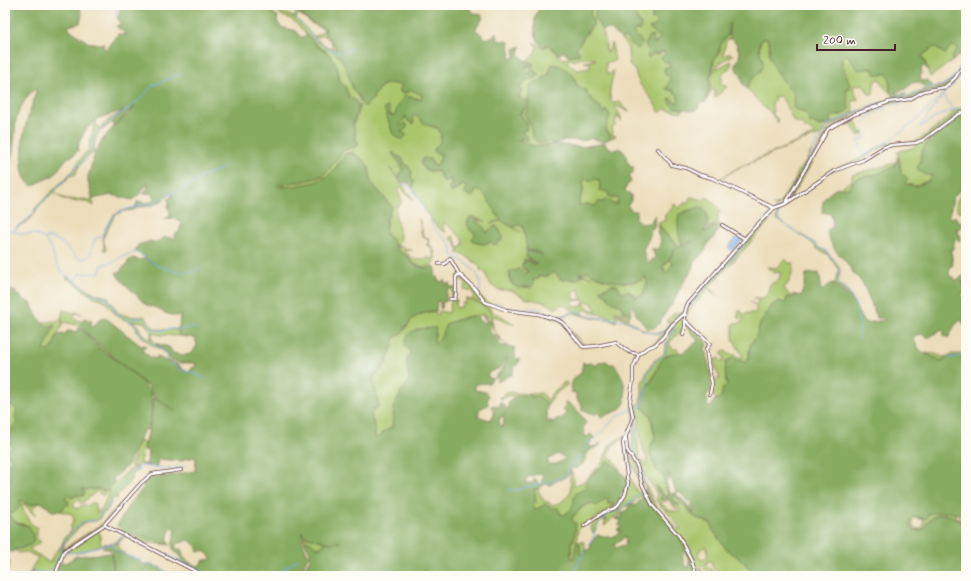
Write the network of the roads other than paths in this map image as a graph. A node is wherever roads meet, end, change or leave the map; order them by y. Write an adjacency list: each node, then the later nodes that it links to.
1 (966, 61): 4 (street)
2 (966, 111): 4 (street)
3 (658, 149): 5 (street)
4 (785, 204): 5 (street)
5 (774, 208): 7 (street)
6 (722, 225): 7 (street)
7 (745, 239): 11 (street)
8 (439, 264): 9 (street)
9 (459, 274): 10 (street); 14 (street)
10 (450, 299)
11 (685, 313): 12 (street); 14 (street)
12 (685, 320): 13 (street); 15 (street)
13 (683, 334)
14 (639, 354): 16 (street)
15 (710, 394)
16 (626, 434): 19 (street); 22 (street)
17 (181, 470): 18 (street)
18 (104, 525): 20 (street); 21 (street)
19 (584, 526)
20 (196, 572)
21 (55, 576)
22 (697, 576)

